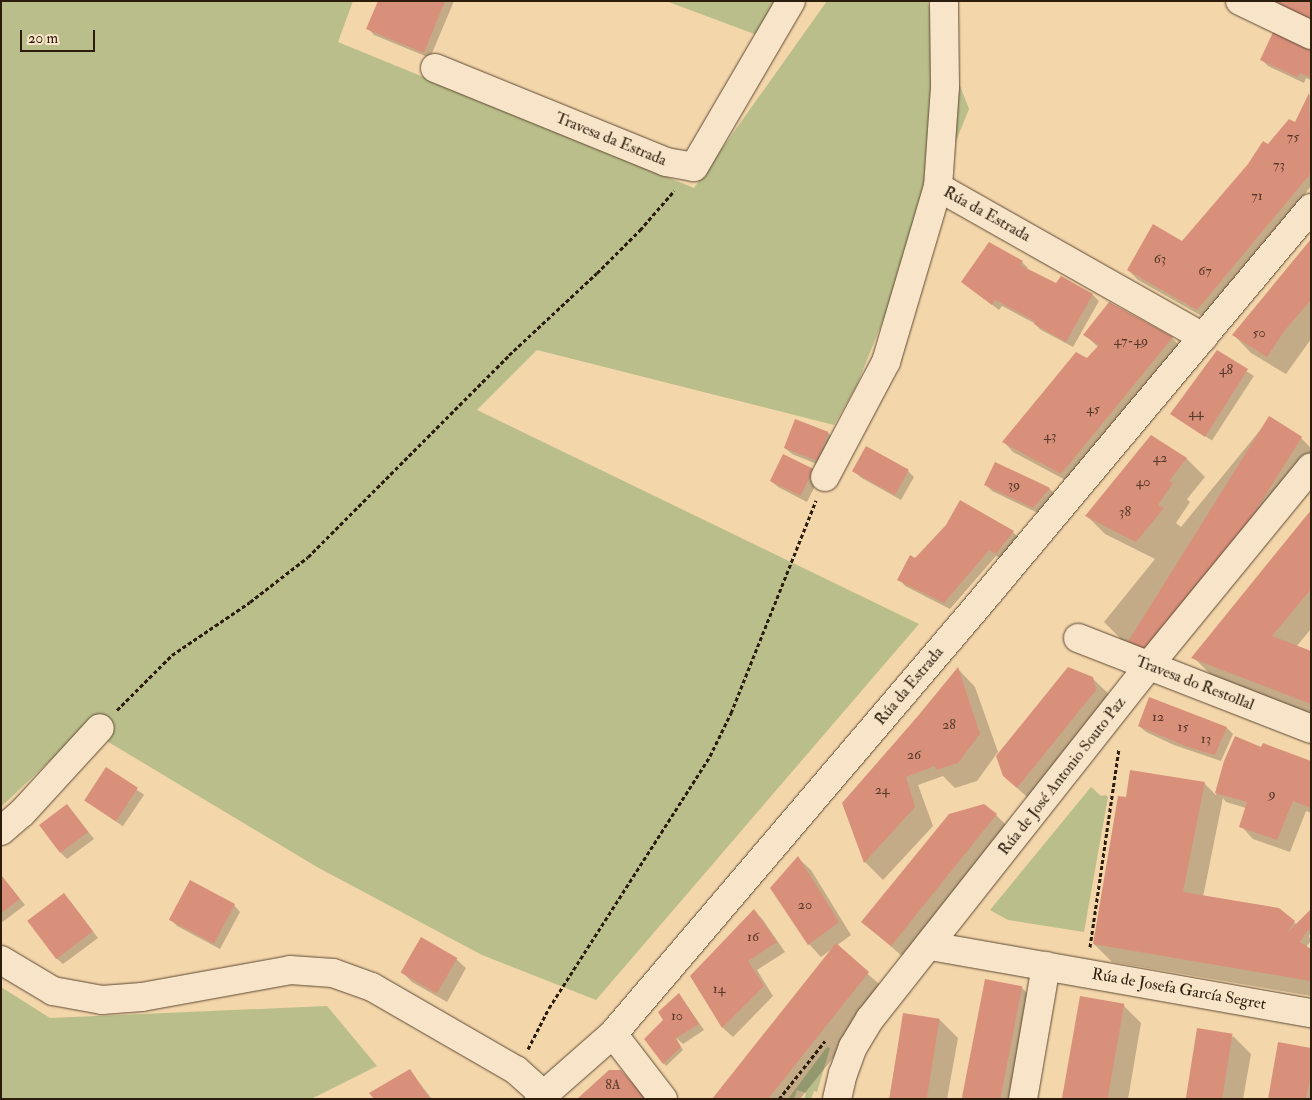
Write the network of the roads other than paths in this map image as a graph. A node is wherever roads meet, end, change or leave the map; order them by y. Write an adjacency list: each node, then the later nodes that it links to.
1 (790, 1): 5 (street, Travesa da Estrada)
2 (944, 1): 6 (street)
3 (1240, 1): 4 (street)
4 (1311, 35)
5 (435, 68)
6 (938, 186): 8 (street, Rúa da Estrada); 10 (street, Rúa da Estrada)
7 (1311, 208): 8 (street, Rúa da Estrada)
8 (1203, 337): 20 (street, Rúa da Estrada)
9 (1311, 467): 12 (street, Rúa de José Antonio Souto Paz)
10 (825, 477)
11 (1078, 638): 12 (street, Travesa do Restollal)
12 (1150, 664): 14 (street, Travesa do Restollal); 16 (street, Rúa de José Antonio Souto Paz)
13 (100, 728): 15 (street)
14 (1311, 729)
15 (1, 831)
16 (930, 946): 18 (street, Rúa de Josefa García Segret); 23 (street, Rúa de José Antonio Souto Paz)
17 (1, 960): 21 (street)
18 (1046, 966): 19 (street, Rúa de Josefa García Segret); 24 (street)
19 (1311, 1012)
20 (613, 1034): 21 (street, Rúa da Estrada); 22 (street)
21 (542, 1097)
22 (663, 1099)
23 (837, 1099)
24 (1023, 1099)

